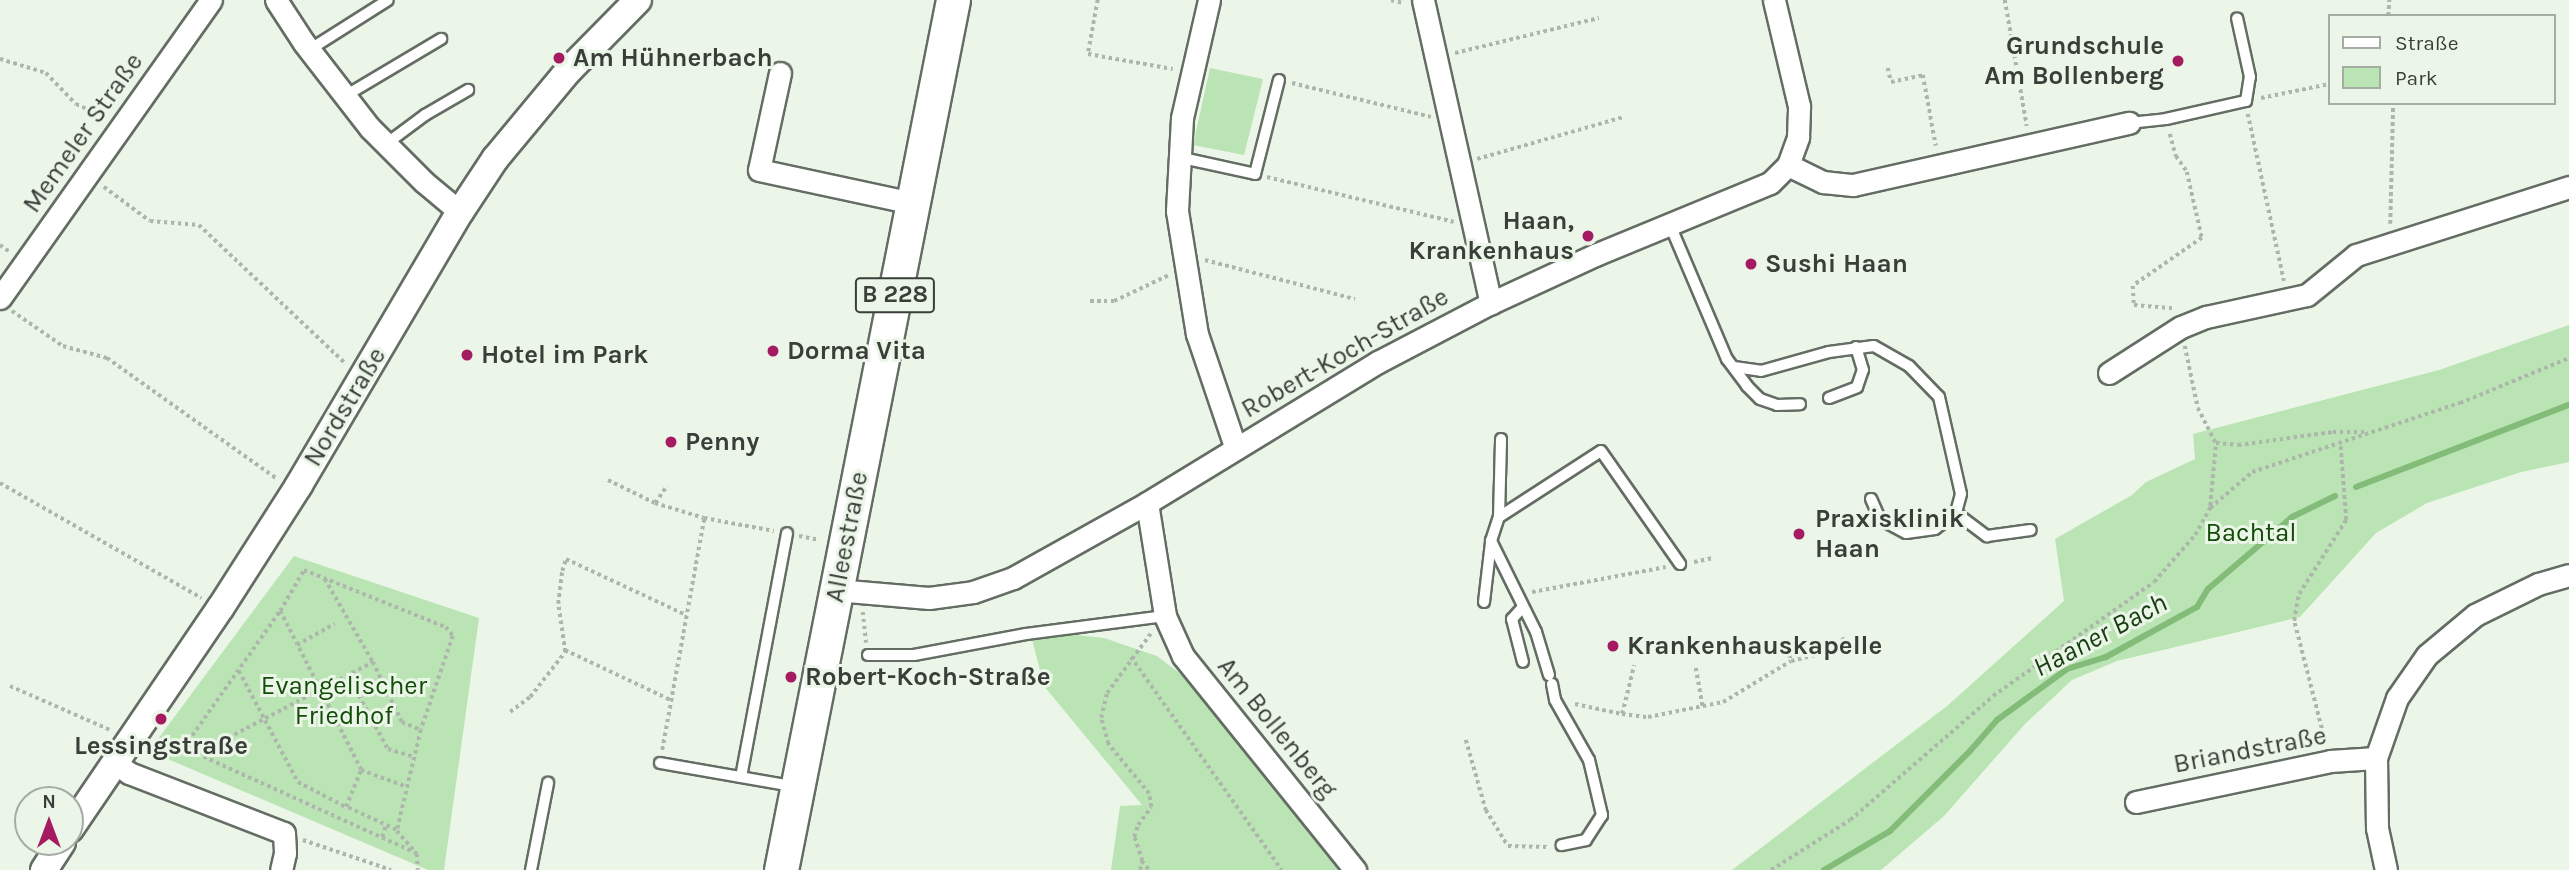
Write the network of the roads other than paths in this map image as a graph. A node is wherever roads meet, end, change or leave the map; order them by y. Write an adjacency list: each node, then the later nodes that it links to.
1 (211, 0): 24 (street, Memeler Straße)
2 (276, 0): 11 (street)
3 (388, 0): 11 (lane)
4 (638, 0): 22 (street, Nordstraße)
5 (953, 0): 21 (main road, Alleestraße / B 228)
6 (1209, 0): 18 (street)
7 (1423, 0): 25 (street)
8 (1774, 0): 19 (street)
9 (2237, 18): 16 (lane)
10 (441, 40): 15 (lane)
11 (309, 50): 15 (street)
12 (780, 73): 21 (street)
13 (1279, 80): 18 (lane)
14 (468, 90): 17 (lane)
15 (345, 96): 17 (street)
16 (2129, 123): 19 (street)
17 (386, 144): 22 (street)
18 (1178, 157): 32 (street)
19 (1788, 165): 23 (street, Robert-Koch-Straße)
20 (2569, 187): 28 (street)
21 (913, 204): 42 (main road, Alleestraße / B 228)
22 (460, 212): 49 (street, Nordstraße)
23 (1670, 225): 25 (street, Robert-Koch-Straße); 27 (lane)
24 (3, 302)
25 (1490, 303): 32 (street, Robert-Koch-Straße)
26 (1856, 347): 27 (lane); 29 (lane); 35 (lane)
27 (1734, 368): 30 (lane)
28 (2109, 373)
29 (1829, 398)
30 (1800, 404)
31 (1501, 439): 36 (lane)
32 (1236, 449): 34 (street, Robert-Koch-Straße)
33 (1871, 499): 35 (lane)
34 (1147, 503): 42 (street, Robert-Koch-Straße); 45 (street, Am Bollenberg)
35 (1956, 513): 37 (lane)
36 (1499, 517): 39 (lane); 40 (lane)
37 (2031, 530)
38 (787, 533): 51 (lane)
39 (1491, 541): 43 (lane); 44 (lane)
40 (1680, 564)
41 (2569, 575): 48 (street)
42 (848, 592): 53 (main road, Alleestraße / B 228)
43 (1484, 602)
44 (1522, 608): 47 (lane); 56 (lane)
45 (1165, 616): 46 (lane); 60 (street, Am Bollenberg)
46 (868, 655)
47 (1523, 662)
48 (2376, 758): 54 (street, Briandstraße); 61 (street)
49 (114, 762): 55 (street, Nordstraße); 57 (street)
50 (660, 763): 51 (lane)
51 (741, 776): 53 (lane)
52 (548, 783): 58 (lane)
53 (798, 787): 59 (main road, Alleestraße / B 228)
54 (2136, 802)
55 (84, 808)
56 (1562, 845)
57 (281, 870)
58 (531, 870)
59 (781, 870)
60 (1355, 870)
61 (2386, 870)

